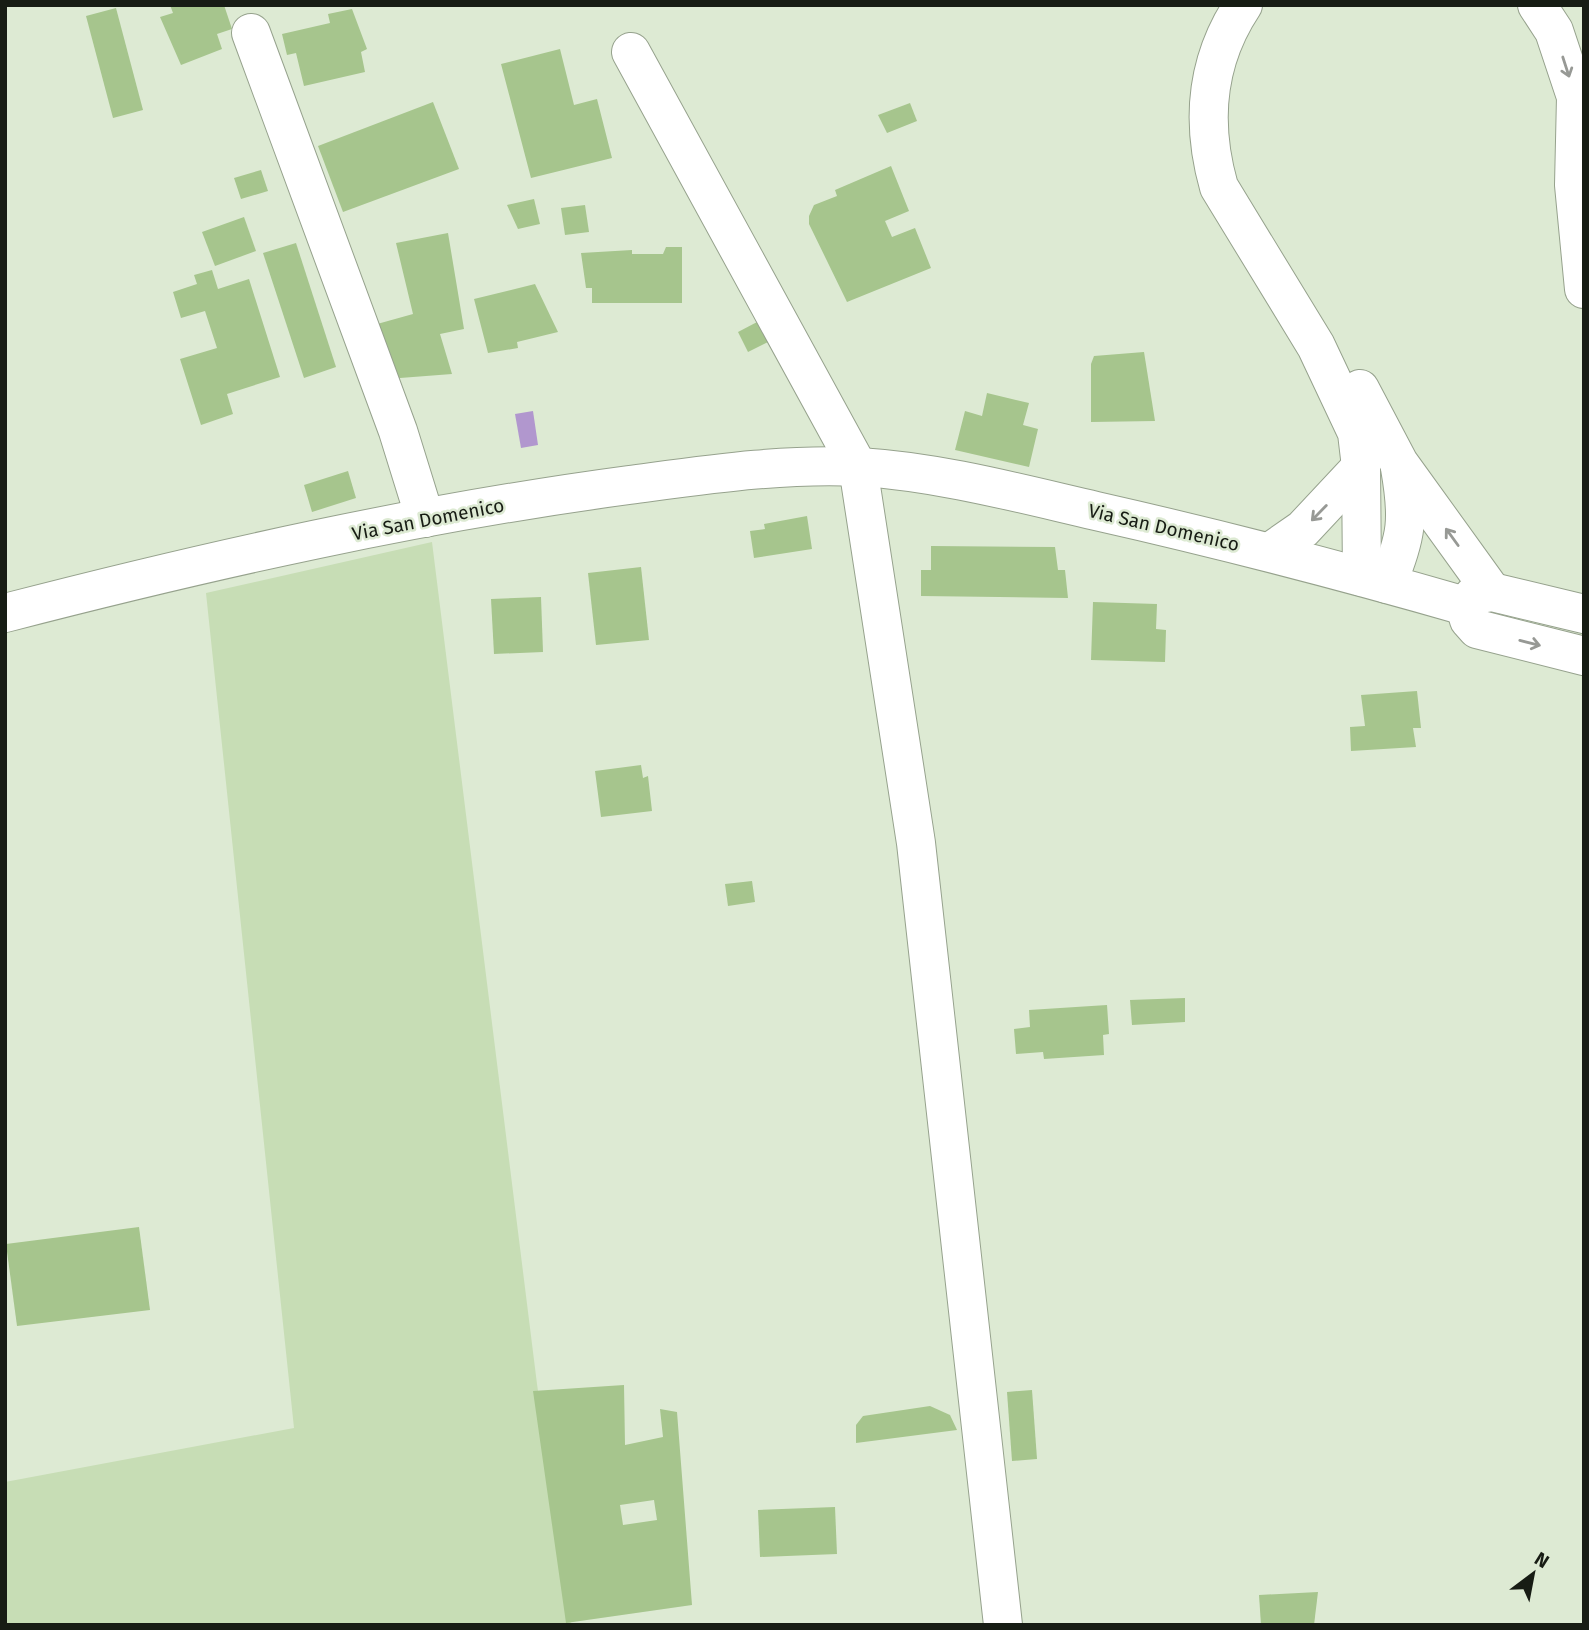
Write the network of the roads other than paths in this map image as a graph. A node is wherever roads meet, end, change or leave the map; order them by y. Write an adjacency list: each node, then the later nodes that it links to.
1 (1242, 5): 6 (main road)
2 (1538, 5): 5 (main road, one-way to 5)
3 (251, 33): 10 (main road)
4 (631, 52): 8 (main road)
5 (1584, 289)
6 (1316, 346): 7 (main road); 9 (main road)
7 (1399, 463): 12 (main road); 13 (main road, one-way to 7)
8 (858, 467): 10 (main road, Via San Domenico); 11 (main road, Via San Domenico); 17 (main road)
9 (1361, 467): 11 (main road, one-way to 11); 12 (main road)
10 (425, 518): 14 (main road, Via San Domenico)
11 (1270, 552): 12 (main road, Via San Domenico)
12 (1374, 581): 13 (main road, Via San Domenico)
13 (1478, 609): 15 (main road, Via San Domenico); 16 (main road, Via San Domenico, one-way to 16)
14 (5, 613)
15 (1584, 614)
16 (1584, 656)
17 (1003, 1625)

